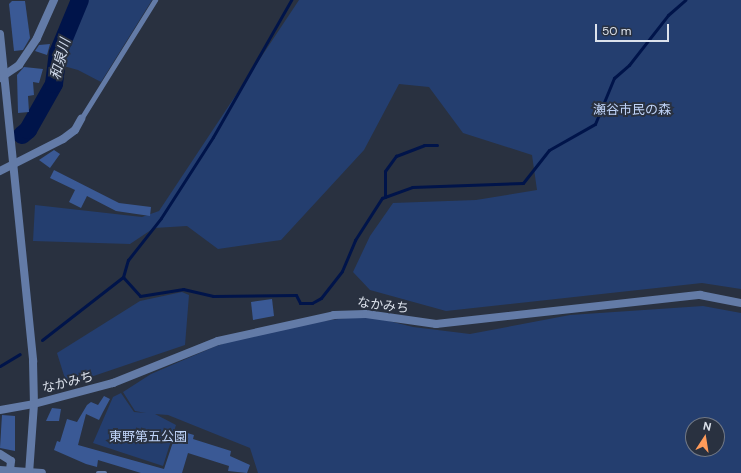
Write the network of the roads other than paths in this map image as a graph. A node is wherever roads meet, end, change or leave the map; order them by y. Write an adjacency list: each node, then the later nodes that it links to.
1 (54, 0): 4 (street)
2 (155, 0): 5 (lane)
3 (0, 34): 4 (street)
4 (2, 77): 6 (street)
5 (81, 119): 6 (street)
6 (12, 164): 7 (street); 9 (street)
7 (0, 170)
8 (741, 303): 9 (street, なかみち)
9 (34, 404): 10 (street, なかみち); 14 (street)
10 (0, 410)
11 (0, 454): 13 (street)
12 (0, 470): 13 (street)
13 (10, 471): 14 (street)
14 (29, 473): 15 (street)
15 (42, 473)
16 (98, 473): 17 (lane)
17 (105, 473)

